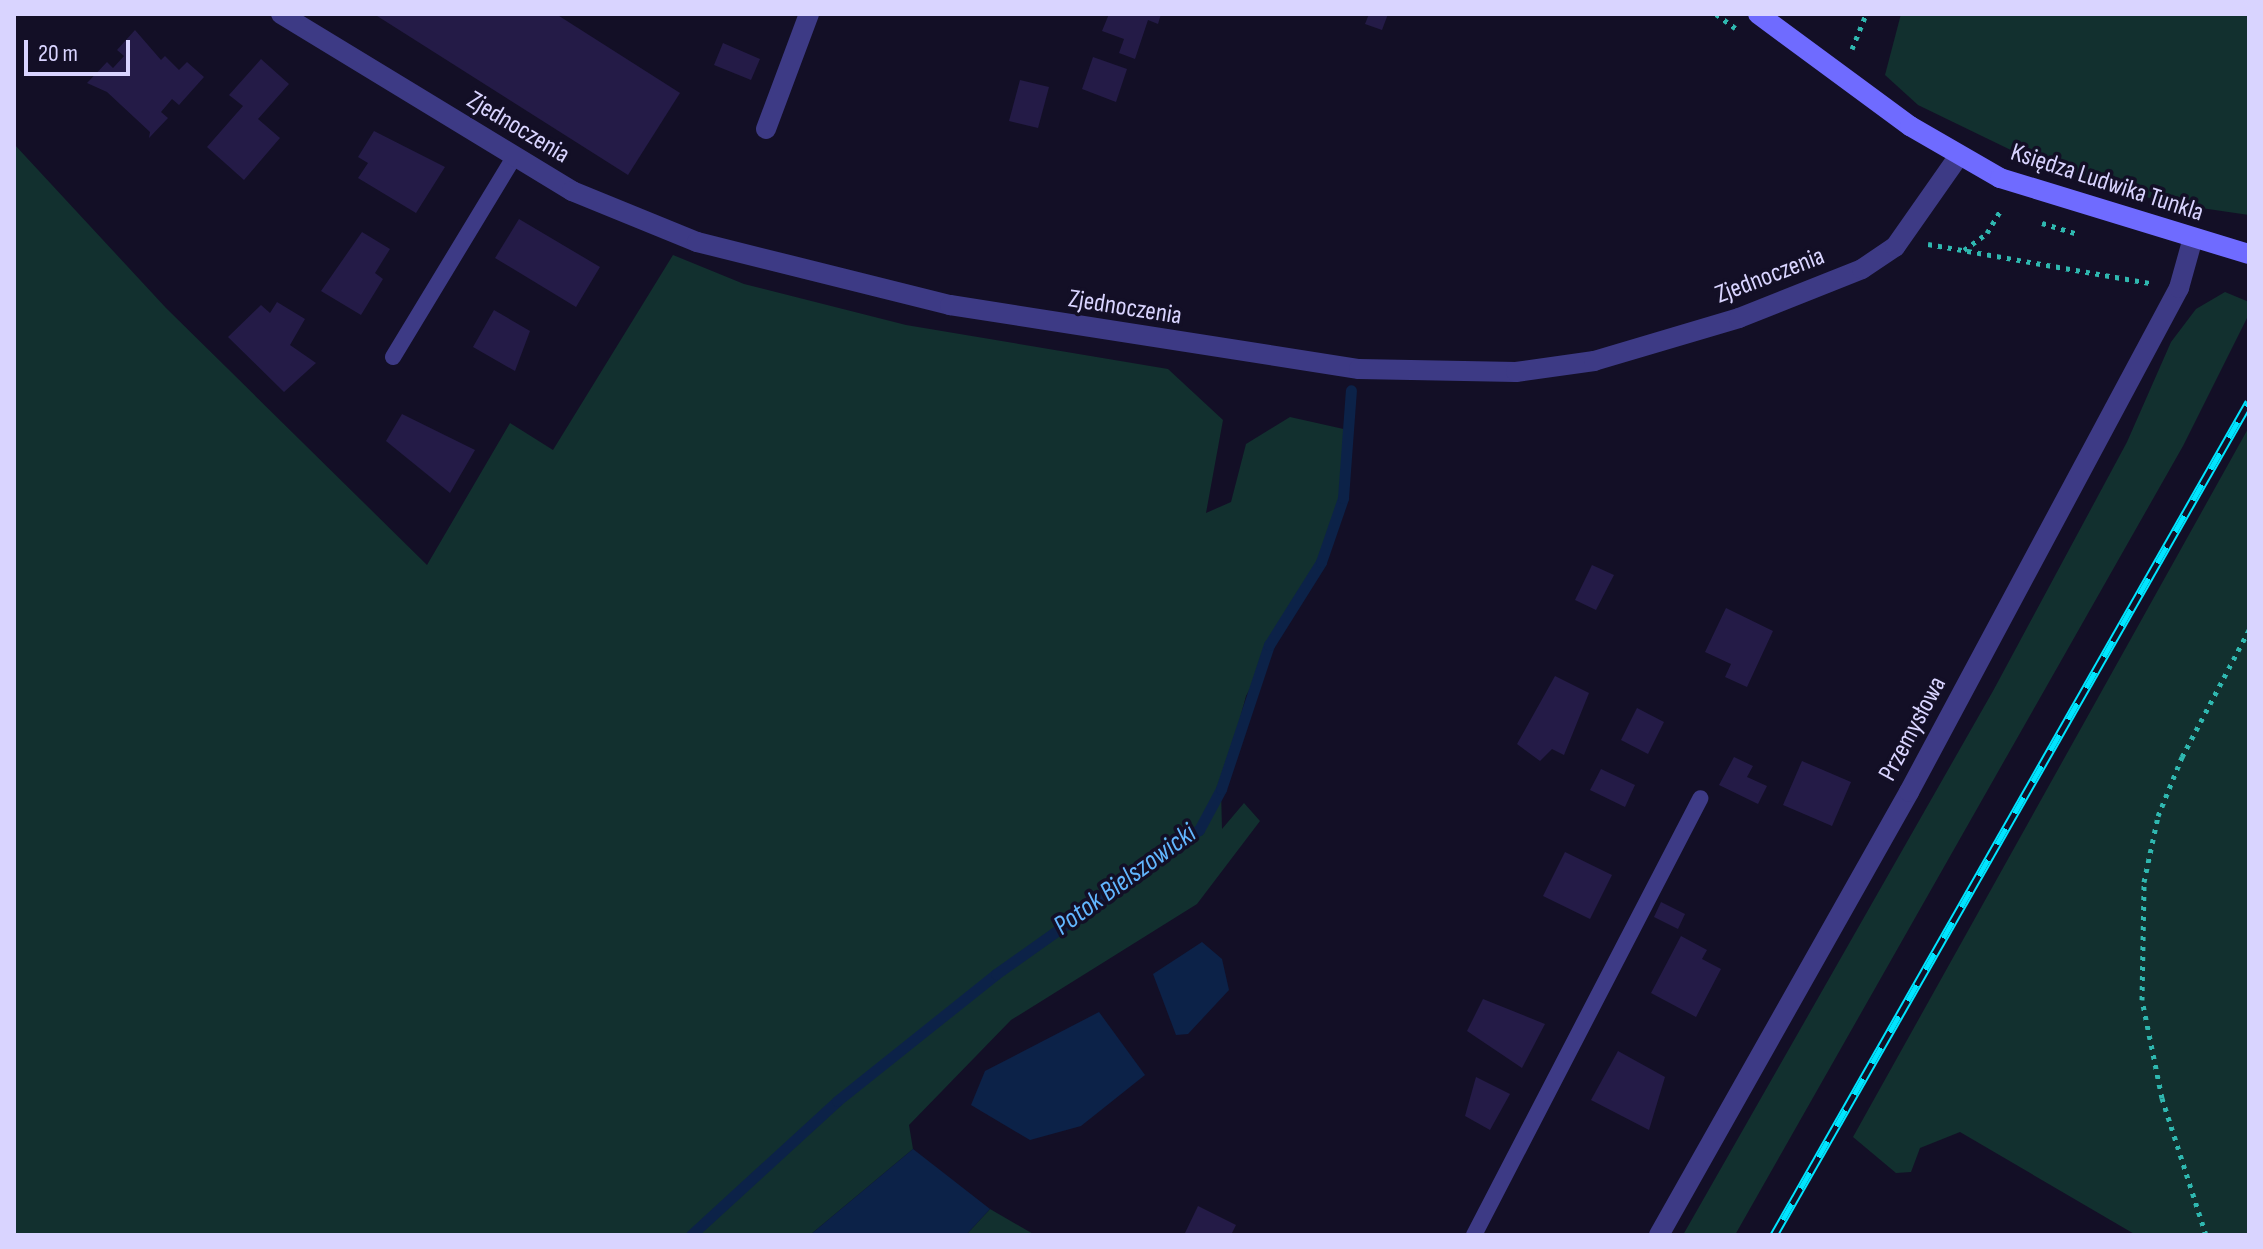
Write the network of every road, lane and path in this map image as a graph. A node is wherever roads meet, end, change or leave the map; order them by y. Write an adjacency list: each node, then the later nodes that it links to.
1 (281, 14): 9 (street, Zjednoczenia)
2 (809, 14): 8 (street)
3 (1716, 14): 6 (path)
4 (1758, 14): 7 (street, Księdza Ludwika Tunkla)
5 (1866, 14): 7 (path)
6 (1741, 33)
7 (1840, 76): 10 (street, Księdza Ludwika Tunkla)
8 (766, 129)
9 (514, 157): 10 (street, Zjednoczenia); 17 (lane)
10 (1958, 157): 12 (street, Księdza Ludwika Tunkla)
11 (2005, 202): 14 (path)
12 (2193, 238): 15 (street, Księdza Ludwika Tunkla); 16 (street, Przemysłowa)
13 (1922, 243): 14 (path)
14 (1964, 250): 16 (path)
15 (2249, 254)
16 (2179, 288): 21 (street, Przemysłowa)
17 (393, 357)
18 (2249, 630): 22 (path)
19 (1701, 798): 20 (lane)
20 (1474, 1235)
21 (1659, 1235)
22 (2206, 1235)

